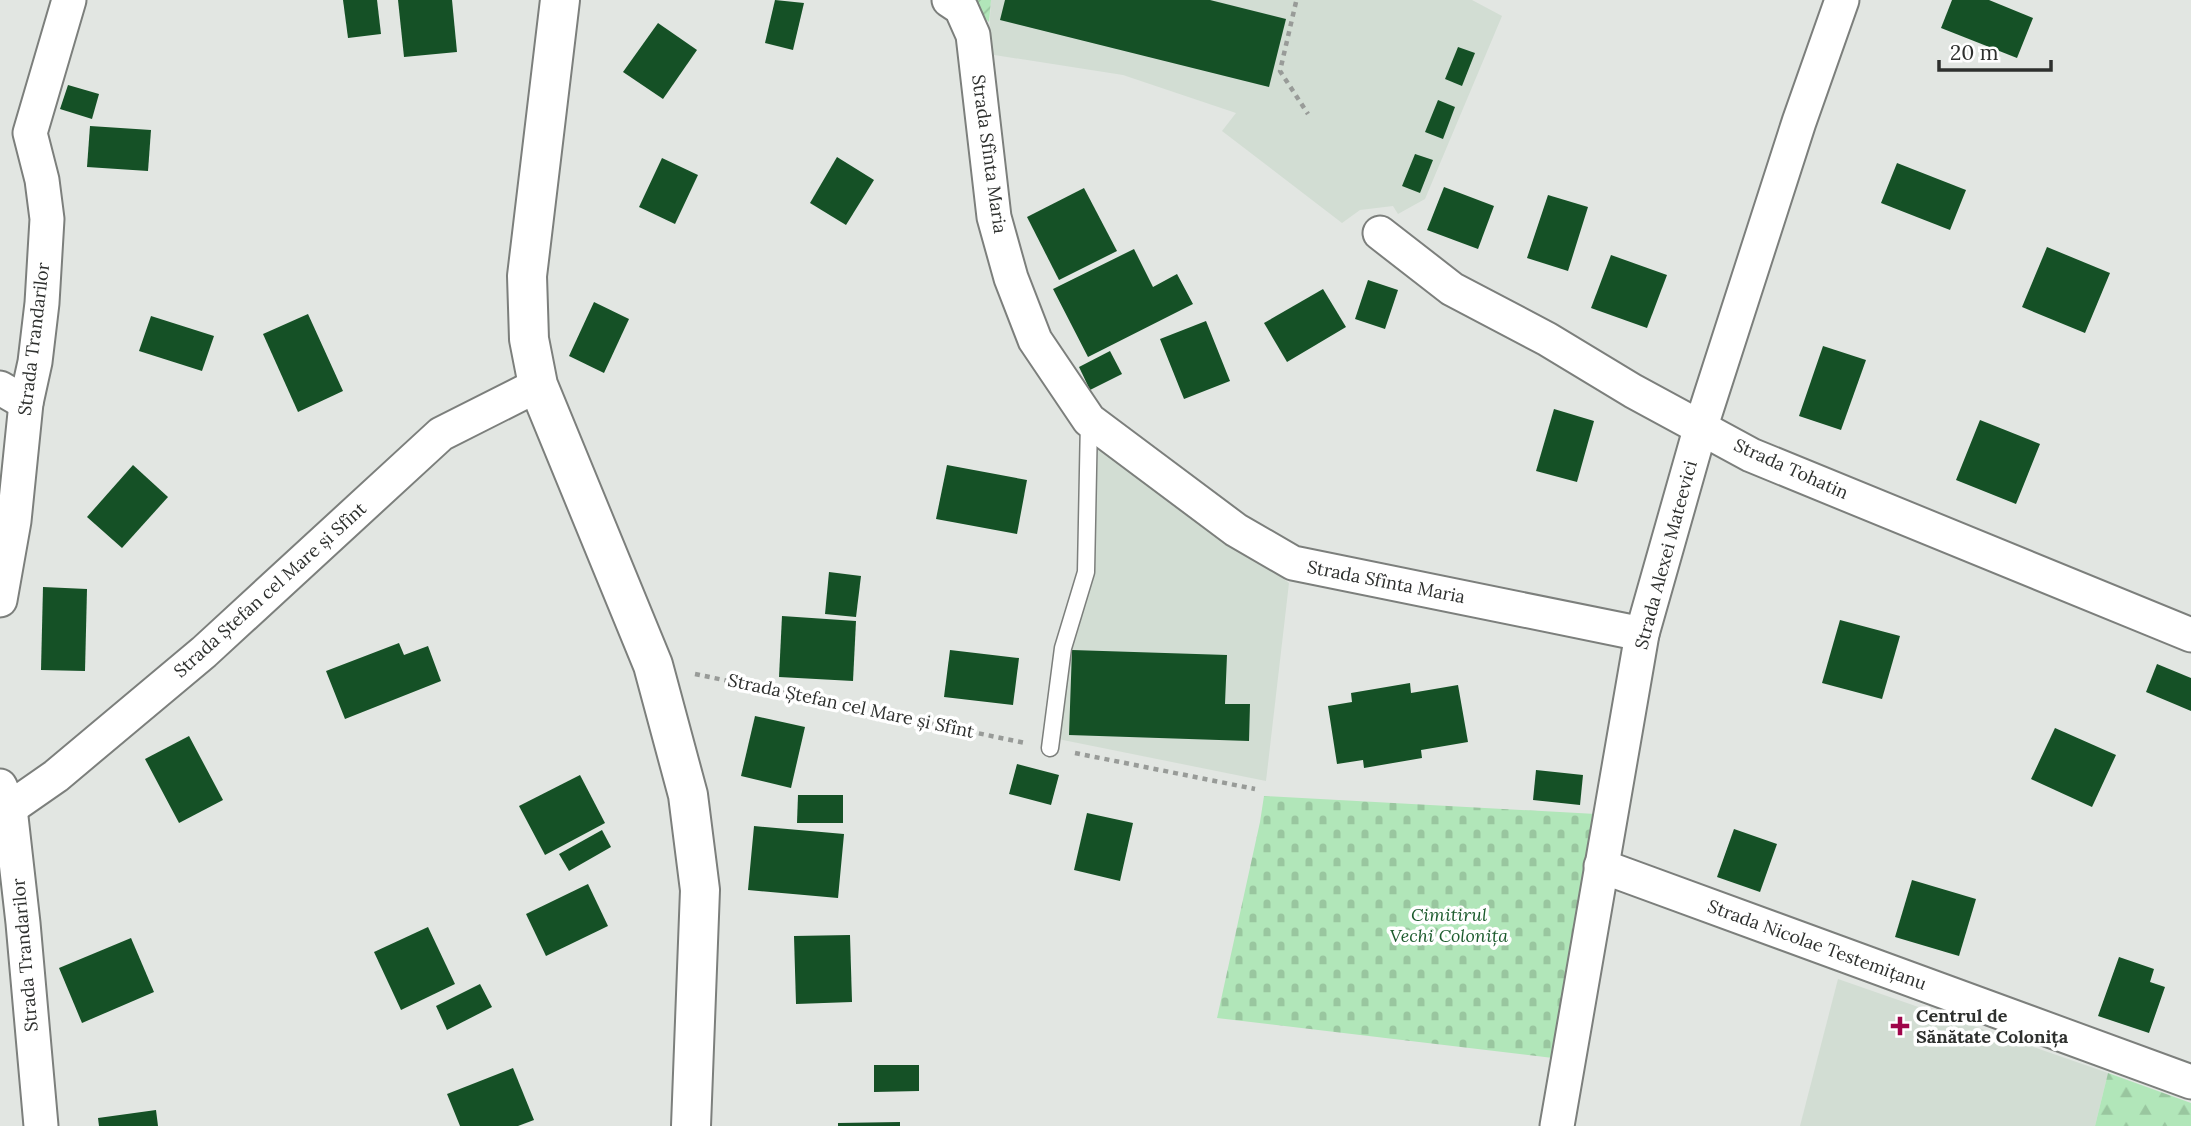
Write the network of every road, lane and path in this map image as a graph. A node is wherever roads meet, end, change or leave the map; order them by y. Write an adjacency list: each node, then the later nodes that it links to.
1 (69, 0): 9 (street, Strada Trandarilor)
2 (560, 0): 8 (street)
3 (949, 0): 10 (street, Strada Sfînta Maria)
4 (1842, 0): 11 (street, Strada Alexei Mateevici)
5 (1296, 2): 6 (path)
6 (1308, 114)
7 (1380, 233): 11 (street, Strada Tohatin)
8 (538, 385): 15 (street); 18 (street, Strada Ștefan cel Mare și Sfînt)
9 (13, 396): 12 (street, Strada Trandarilor)
10 (1089, 420): 13 (street, Strada Sfînta Maria); 16 (lane)
11 (1701, 426): 13 (street, Strada Alexei Mateevici); 14 (street, Strada Tohatin)
12 (0, 600)
13 (1642, 634): 19 (street, Strada Alexei Mateevici)
14 (2191, 635)
15 (653, 665): 16 (path, Strada Ștefan cel Mare și Sfînt); 22 (street)
16 (1050, 748): 17 (path)
17 (1255, 789)
18 (5, 797): 21 (street, Strada Trandarilor)
19 (1601, 866): 20 (street, Strada Nicolae Testemițanu); 23 (street, Strada Alexei Mateevici)
20 (2191, 1082)
21 (41, 1126)
22 (691, 1126)
23 (1557, 1126)

